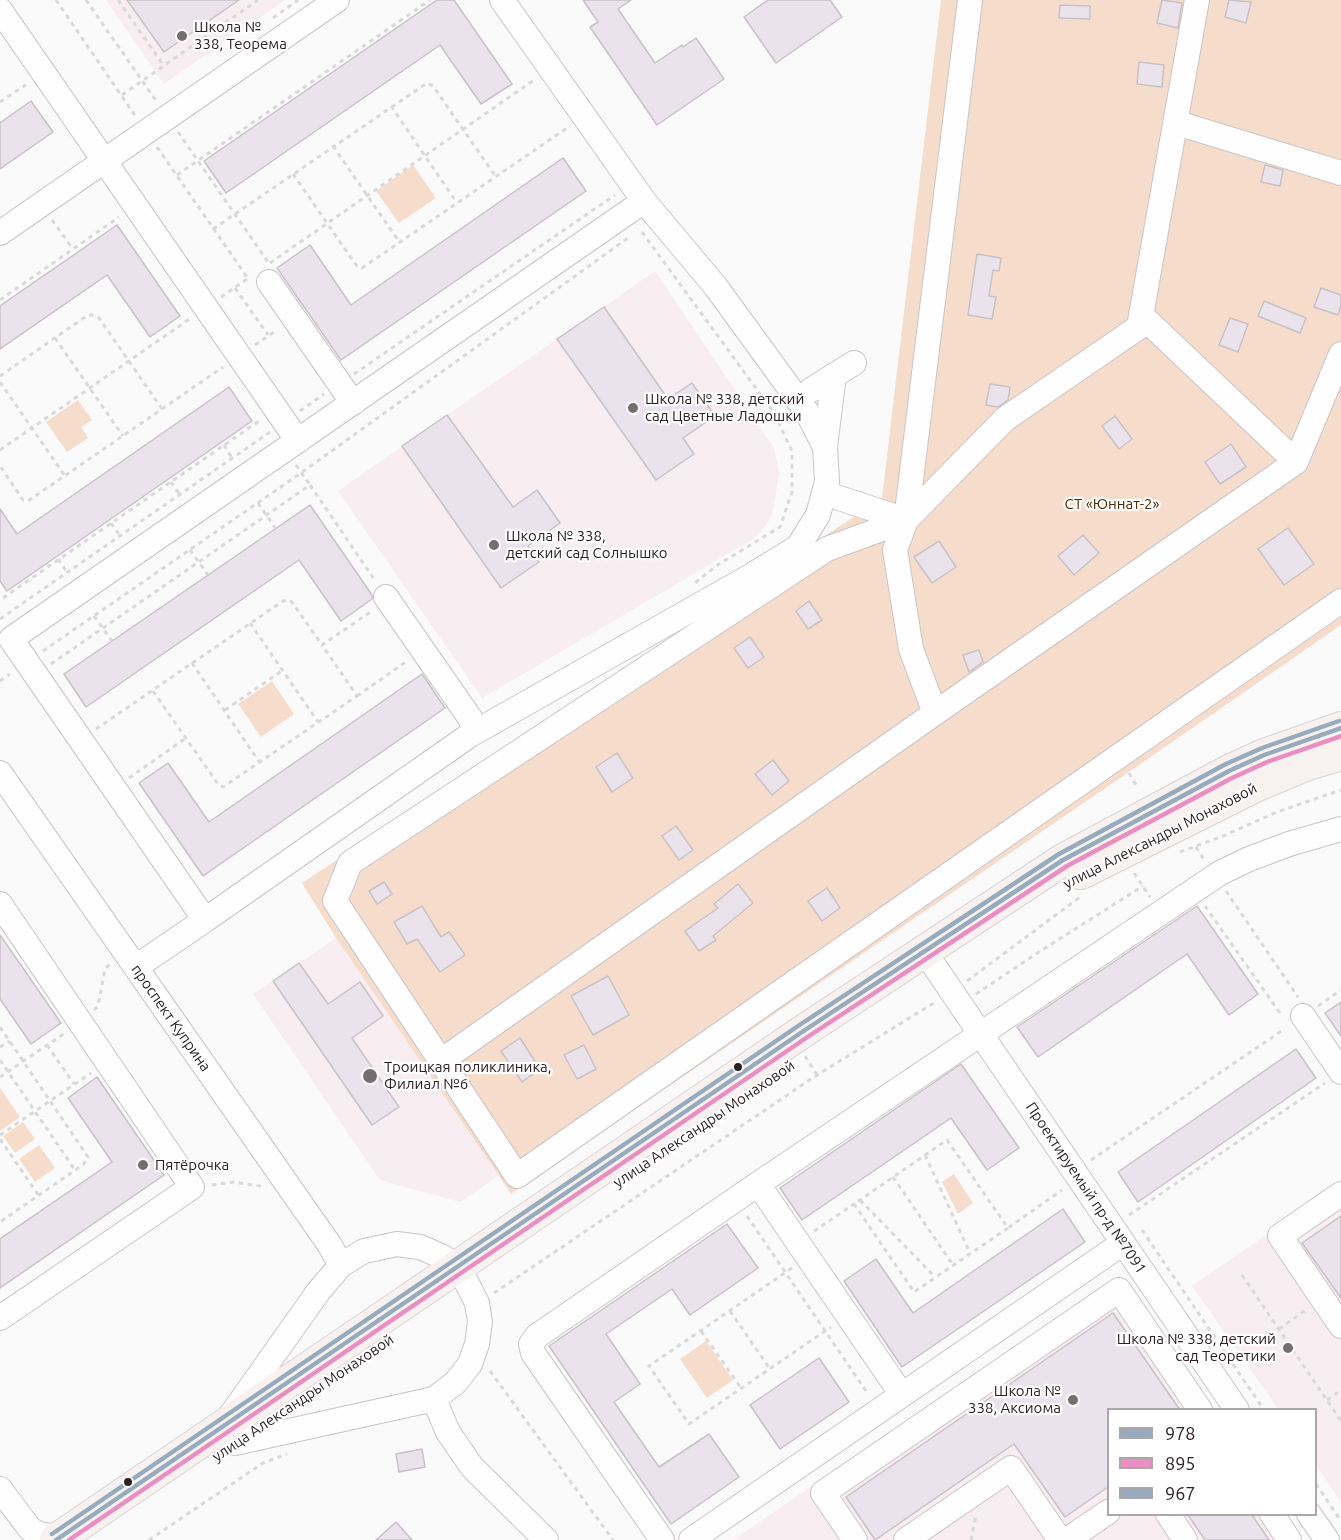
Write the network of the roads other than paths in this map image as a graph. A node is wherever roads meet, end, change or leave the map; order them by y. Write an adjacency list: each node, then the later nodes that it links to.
1 (337, 0): 7 (street)
2 (502, 0): 9 (street)
3 (970, 0): 22 (street)
4 (1197, 0): 6 (street)
5 (0, 10): 7 (street)
6 (1177, 123): 8 (street); 12 (street)
7 (104, 161): 10 (street); 18 (street)
8 (1341, 173)
9 (634, 213): 17 (street); 19 (street)
10 (0, 233)
11 (256, 281): 17 (street)
12 (1141, 315): 20 (street); 22 (street)
13 (1341, 354): 20 (street)
14 (854, 363): 15 (street)
15 (834, 375): 16 (street); 19 (street)
16 (811, 390)
17 (340, 403): 18 (street)
18 (298, 441): 25 (street)
19 (825, 447): 21 (street)
20 (1296, 462): 26 (street)
21 (824, 493): 22 (street); 28 (street)
22 (906, 520): 26 (street); 40 (street)
23 (383, 601): 28 (street)
24 (1341, 601): 40 (street)
25 (4, 627): 35 (street)
26 (935, 713): 40 (street)
27 (1341, 728): 46 (main road, улица Александры Монаховой)
28 (470, 735): 35 (street)
29 (1341, 754): 32 (main road, улица Александры Монаховой)
30 (0, 773): 36 (street, проспект Куприна)
31 (1341, 774): 32 (main road)
32 (1255, 786): 37 (main road, улица Александры Монаховой)
33 (1341, 829): 39 (street)
34 (0, 904): 47 (street)
35 (205, 920): 36 (street)
36 (130, 959): 45 (street, проспект Куприна)
37 (953, 985): 39 (street, Проектируемый пр-д №7091); 46 (main road, улица Александры Монаховой)
38 (1305, 1014): 41 (street)
39 (980, 1034): 42 (street); 44 (street, Проектируемый пр-д №7091)
40 (441, 1061)
41 (1336, 1076)
42 (758, 1184): 50 (street); 63 (street)
43 (1341, 1194): 48 (street)
44 (1126, 1233): 49 (street); 54 (street, Проектируемый пр-д №7091)
45 (341, 1265): 46 (street); 55 (street)
46 (472, 1283): 51 (street); 55 (main road, улица Александры Монаховой)
47 (0, 1318)
48 (1341, 1326)
49 (937, 1371): 50 (street); 52 (street)
50 (902, 1395): 64 (street)
51 (434, 1399): 55 (street); 62 (street)
52 (958, 1401): 53 (street); 65 (street)
53 (1199, 1408)
54 (1236, 1408)
55 (230, 1434): 61 (main road, улица Александры Монаховой)
56 (0, 1490): 61 (street)
57 (1107, 1513): 68 (street)
58 (1169, 1516): 69 (street)
59 (1273, 1516): 70 (street)
60 (1310, 1516): 71 (street)
61 (72, 1538)
62 (546, 1540)
63 (662, 1540)
64 (691, 1540)
65 (855, 1540)
66 (906, 1540): 67 (street)
67 (1060, 1540)
68 (1067, 1540)
69 (1185, 1540)
70 (1289, 1540)
71 (1327, 1540)

